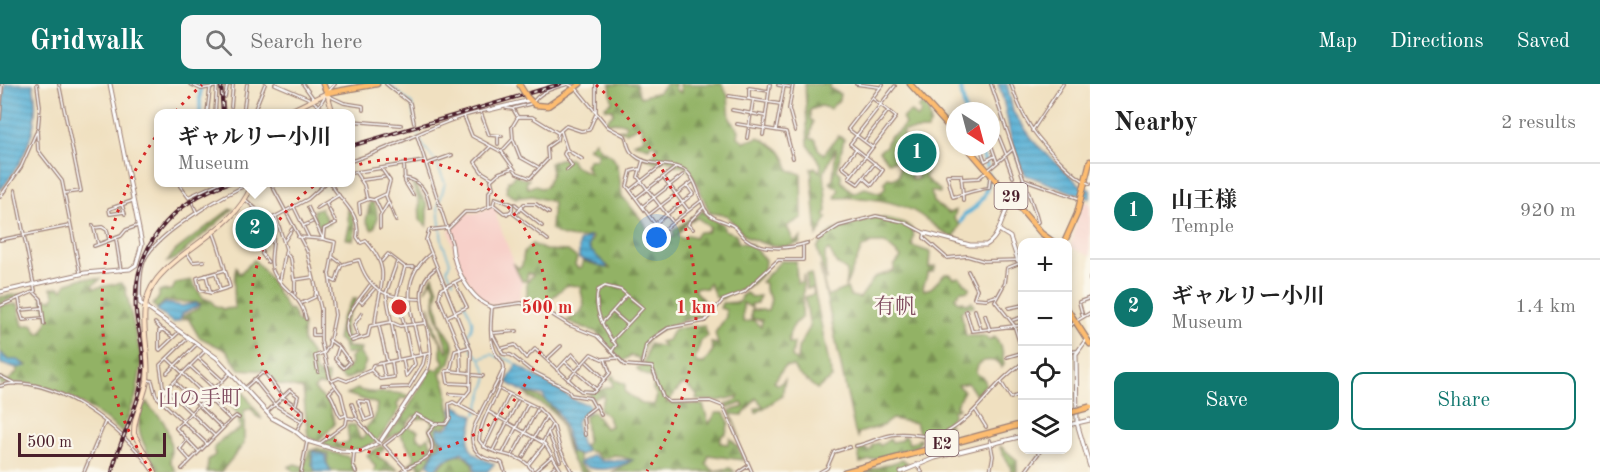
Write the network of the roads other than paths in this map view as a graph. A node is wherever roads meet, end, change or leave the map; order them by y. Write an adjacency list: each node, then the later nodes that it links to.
1 (2, 84): 70 (street)
2 (37, 84): 78 (street)
3 (59, 84): 152 (street)
4 (110, 84): 164 (street)
5 (190, 84): 33 (street)
6 (202, 84): 33 (street)
7 (233, 84): 27 (street); 49 (street)
8 (247, 84): 50 (street)
9 (266, 84): 54 (street)
10 (275, 84): 39 (street)
11 (303, 84): 39 (street)
12 (323, 84): 37 (main road)
13 (335, 84): 37 (street)
14 (377, 84): 37 (main road)
15 (386, 84): 72 (street)
16 (519, 84): 43 (main road, bridge)
17 (596, 84): 65 (street)
18 (770, 84): 36 (street)
19 (856, 84): 35 (street)
20 (883, 84): 35 (street)
21 (910, 84): 74 (main road)
22 (991, 84): 97 (street)
23 (1011, 84): 82 (street)
24 (1063, 84): 82 (street)
25 (217, 85): 26 (street); 34 (street); 52 (street)
26 (222, 85): 27 (street)
27 (226, 85): 53 (street)
28 (778, 85): 31 (street)
29 (792, 85): 31 (street); 81 (street)
30 (577, 86): 43 (street); 43 (main road); 65 (street)
31 (784, 86): 45 (street)
32 (895, 86): 47 (street)
33 (204, 88): 34 (street)
34 (210, 88): 51 (street)
35 (880, 88): 41 (street)
36 (770, 91): 40 (street); 44 (street)
37 (327, 94): 39 (main road); 46 (street); 58 (main road); 60 (street)
38 (729, 96): 40 (street)
39 (312, 99): 46 (street); 55 (main road)
40 (749, 99): 42 (street)
41 (872, 99): 47 (street); 88 (street)
42 (754, 100): 44 (street); 66 (street)
43 (530, 101): 48 (street); 59 (street)
44 (768, 102): 45 (street); 68 (street)
45 (780, 104): 80 (street)
46 (321, 105): 56 (street); 57 (street)
47 (880, 105): 63 (street); 88 (street)
48 (506, 106): 59 (street); 61 (street)
49 (231, 107)
50 (244, 107)
51 (208, 109)
52 (215, 109)
53 (223, 109)
54 (254, 109)
55 (292, 109)
56 (318, 109)
57 (325, 109)
58 (330, 109)
59 (513, 109): 69 (street)
60 (363, 110)
61 (489, 110): 64 (street)
62 (732, 110): 66 (street)
63 (888, 111): 92 (street); 95 (street)
64 (480, 112): 67 (street); 85 (street)
65 (596, 113): 79 (street); 109 (street)
66 (751, 113): 68 (street); 76 (street)
67 (464, 116): 84 (street); 94 (street)
68 (766, 116): 77 (street)
69 (518, 117): 83 (street); 90 (street)
70 (0, 120)
71 (355, 121): 75 (street)
72 (414, 123)
73 (737, 124): 76 (street)
74 (946, 124)
75 (401, 125)
76 (749, 126): 77 (street); 89 (street)
77 (764, 129): 80 (street); 87 (street)
78 (37, 130): 152 (street); 157 (street)
79 (561, 130): 83 (street); 98 (street)
80 (776, 131): 106 (street)
81 (795, 131)
82 (1031, 131): 138 (street)
83 (558, 133): 119 (street)
84 (417, 135): 107 (street); 110 (street)
85 (498, 135): 86 (street); 93 (street)
86 (502, 135)
87 (763, 135)
88 (856, 135): 92 (street); 96 (street)
89 (747, 138)
90 (513, 139): 99 (street); 119 (street)
91 (1000, 140): 105 (street)
92 (865, 141): 95 (street)
93 (498, 144)
94 (490, 147): 99 (street); 132 (street)
95 (872, 147): 101 (street)
96 (856, 149): 101 (street); 125 (street)
97 (1013, 149): 105 (street); 134 (street)
98 (567, 150): 108 (street); 122 (street)
99 (502, 152): 118 (street)
100 (453, 155): 114 (street)
101 (866, 156): 112 (street); 125 (street)
102 (975, 156): 124 (main road, 29)
103 (983, 156): 104 (street)
104 (994, 156): 113 (street)
105 (1006, 156): 113 (street); 129 (street)
106 (793, 158)
107 (355, 159)
108 (582, 159)
109 (644, 159): 116 (street); 121 (street)
110 (425, 160): 114 (street); 115 (street)
111 (1090, 160): 138 (main road)
112 (875, 163): 131 (street); 131 (street)
113 (997, 163): 124 (street)
114 (426, 164): 208 (street)
115 (405, 165): 117 (street); 130 (street)
116 (663, 165): 120 (street); 136 (street)
117 (381, 168): 123 (street); 127 (street)
118 (514, 168): 119 (street); 132 (street)
119 (538, 168)
120 (676, 168): 128 (street); 137 (street)
121 (640, 169): 136 (street); 150 (street)
122 (567, 170)
123 (355, 172): 135 (street)
124 (990, 172): 133 (street); 156 (street); 162 (main road, 29)
125 (851, 174): 131 (street)
126 (683, 176): 140 (street)
127 (384, 177): 135 (street); 151 (street)
128 (663, 177): 140 (street); 148 (street)
129 (1013, 177)
130 (404, 178): 155 (street); 178 (street)
131 (863, 178)
132 (492, 179): 179 (street)
133 (961, 179): 156 (street); 156 (street)
134 (1022, 179): 163 (street); 201 (street)
135 (361, 180): 161 (street)
136 (642, 181): 148 (street); 150 (street)
137 (692, 182): 139 (street); 181 (street)
138 (1086, 183): 163 (main road)
139 (687, 185): 154 (street); 169 (street)
140 (670, 186): 154 (street); 159 (street)
141 (181, 187): 142 (street)
142 (212, 187)
143 (242, 187): 187 (street)
144 (251, 187): 160 (main road)
145 (272, 187): 185 (street)
146 (324, 187): 176 (street)
147 (333, 187): 153 (street)
148 (648, 189): 158 (street); 159 (street)
149 (15, 190): 213 (street)
150 (630, 190): 158 (street)
151 (387, 193): 165 (street); 171 (street)
152 (64, 194): 202 (street)
153 (340, 194): 170 (street); 241 (street)
154 (676, 194): 169 (street); 175 (street)
155 (413, 195)
156 (963, 195): 167 (street)
157 (0, 197)
158 (636, 198): 180 (street)
159 (654, 198): 175 (street); 180 (street)
160 (245, 199): 195 (street); 211 (main road)
161 (367, 199): 165 (street); 188 (street)
162 (1014, 199): 201 (main road, 29); 210 (street)
163 (1081, 199): 218 (main road)
164 (133, 200): 172 (street); 203 (street)
165 (375, 200): 186 (street)
166 (701, 201): 184 (street)
167 (963, 201)
168 (192, 202): 187 (street)
169 (682, 202): 184 (street); 191 (street)
170 (326, 203): 182 (street); 220 (street)
171 (388, 203): 186 (street); 197 (street)
172 (122, 204): 172 (street)
173 (515, 204): 183 (street)
174 (493, 205): 179 (street); 190 (street); 190 (street)
175 (660, 206): 191 (street); 193 (street)
176 (294, 207): 185 (street); 204 (street)
177 (308, 207): 196 (street)
178 (430, 207)
179 (489, 207): 208 (street)
180 (642, 207): 193 (street)
181 (704, 207): 209 (street); 230 (street)
182 (317, 208)
183 (521, 208): 189 (street); 192 (street); 205 (street)
184 (688, 210): 198 (street)
185 (283, 211): 194 (street); 207 (street)
186 (381, 212): 206 (street)
187 (198, 213): 237 (street)
188 (360, 213)
189 (549, 213)
190 (507, 214): 192 (street)
191 (667, 214): 198 (street); 200 (street)
192 (515, 215): 224 (street)
193 (649, 215): 200 (street)
194 (276, 216): 195 (street); 225 (street)
195 (268, 220): 199 (street)
196 (313, 221): 204 (street); 220 (street)
197 (396, 221)
198 (673, 222): 200 (street)
199 (268, 224): 214 (street); 240 (street)
200 (655, 224)
201 (1034, 225): 217 (main road, 29)
202 (70, 226): 213 (street); 253 (street)
203 (138, 226): 216 (street); 235 (street)
204 (303, 226): 219 (street)
205 (542, 226)
206 (380, 228)
207 (293, 229): 215 (street); 225 (street)
208 (447, 229): 229 (street); 234 (street)
209 (693, 229)
210 (999, 230): 212 (street); 236 (street)
211 (213, 231): 232 (main road); 249 (street)
212 (925, 233): 221 (street); 243 (street)
213 (24, 236): 222 (street); 260 (street)
214 (261, 236): 228 (street); 240 (street)
215 (298, 237): 219 (street); 255 (street)
216 (116, 238): 223 (street); 251 (street)
217 (1049, 238)
218 (1066, 238)
219 (309, 239): 220 (street)
220 (323, 239): 238 (street)
221 (818, 239)
222 (0, 240)
223 (109, 240): 227 (street); 227 (street)
224 (548, 240)
225 (285, 241): 233 (street)
226 (807, 243): 230 (street)
227 (98, 244): 231 (street)
228 (244, 244)
229 (452, 245): 256 (street)
230 (803, 245): 364 (street)
231 (94, 246)
232 (187, 252): 239 (street); 283 (main road)
233 (286, 252): 258 (street); 259 (street)
234 (430, 253): 247 (street); 248 (street)
235 (139, 255): 237 (street); 251 (street)
236 (1018, 256)
237 (146, 257): 276 (street)
238 (332, 257): 245 (street); 257 (street)
239 (204, 261)
240 (269, 262): 258 (street)
241 (381, 262): 242 (street); 270 (street)
242 (397, 262): 246 (street); 271 (street)
243 (1018, 262)
244 (1018, 263): 273 (street)
245 (342, 264): 257 (street); 262 (street)
246 (405, 267): 247 (street); 274 (street)
247 (415, 267): 278 (street)
248 (436, 269): 264 (street); 279 (street)
249 (225, 270): 252 (street); 265 (street)
250 (968, 271): 273 (street)
251 (121, 272): 253 (street)
252 (216, 273): 254 (street); 265 (street)
253 (80, 274): 260 (street)
254 (206, 275): 267 (street); 267 (street)
255 (314, 277): 259 (street); 266 (street)
256 (463, 277): 261 (street); 286 (street)
257 (330, 278): 330 (street)
258 (280, 281): 272 (street)
259 (296, 281): 272 (street)
260 (33, 283): 268 (street); 269 (street)
261 (454, 283): 264 (street); 293 (street)
262 (370, 285): 263 (street); 281 (street)
263 (375, 288): 270 (street); 281 (street)
264 (445, 288): 293 (street); 297 (street)
265 (221, 290): 267 (street)
266 (317, 290): 282 (street); 327 (street)
267 (210, 291)
268 (0, 292)
269 (34, 292): 277 (street); 287 (street)
270 (380, 292): 271 (street); 316 (street)
271 (386, 293): 274 (street); 307 (street)
272 (295, 294): 282 (street)
273 (998, 294): 319 (street)
274 (397, 295): 278 (street); 317 (street)
275 (627, 295): 291 (street); 312 (street); 313 (street)
276 (140, 297): 283 (street)
277 (19, 298): 284 (street); 289 (street)
278 (409, 298): 279 (street); 311 (street)
279 (420, 299): 308 (street)
280 (1090, 299): 300 (street)
281 (359, 300): 299 (street)
282 (301, 303): 303 (street)
283 (145, 305): 325 (street); 384 (main road)
284 (0, 306)
285 (1018, 306): 288 (street)
286 (492, 307): 326 (street); 342 (street)
287 (42, 308): 289 (street); 301 (street)
288 (1010, 308)
289 (21, 310): 301 (street)
290 (975, 310): 324 (street)
291 (612, 311): 312 (street); 313 (street)
292 (966, 311): 324 (street)
293 (457, 312): 297 (street); 338 (street)
294 (1090, 313): 300 (street)
295 (362, 314): 304 (street)
296 (985, 315): 322 (street)
297 (447, 316): 341 (street)
298 (1072, 316): 309 (main road)
299 (350, 317): 304 (street); 304 (street)
300 (1083, 317): 309 (street)
301 (43, 318): 310 (street)
302 (1018, 318): 305 (street)
303 (306, 319)
304 (357, 320)
305 (1013, 320)
306 (155, 322): 321 (street)
307 (391, 322): 314 (street); 317 (street); 357 (street)
308 (427, 322): 311 (street); 346 (street)
309 (1076, 322): 315 (street); 333 (main road)
310 (44, 324)
311 (416, 324): 317 (street); 348 (street)
312 (602, 324): 332 (street)
313 (628, 324): 332 (street)
314 (378, 325): 316 (street); 361 (street)
315 (1072, 325)
316 (375, 326): 331 (street)
317 (404, 326): 350 (street)
318 (1018, 326): 319 (street)
319 (1015, 327): 322 (street); 336 (street)
320 (313, 329): 327 (street)
321 (162, 330): 328 (street); 328 (street)
322 (990, 330): 324 (street)
323 (517, 331): 326 (street)
324 (981, 331)
325 (178, 332): 328 (street); 329 (street)
326 (491, 332): 339 (street); 369 (street)
327 (320, 335): 344 (street)
328 (173, 337)
329 (187, 338): 334 (street); 352 (street)
330 (329, 340): 337 (street); 344 (street)
331 (352, 341)
332 (612, 341): 342 (street)
333 (1089, 341): 343 (street)
334 (196, 344): 340 (street); 366 (street)
335 (561, 346): 358 (street)
336 (1020, 346)
337 (339, 347): 337 (street)
338 (470, 347): 341 (street); 380 (street)
339 (499, 349): 358 (street); 413 (street)
340 (206, 350): 353 (street); 378 (street)
341 (460, 350): 373 (street); 375 (street)
342 (611, 351): 355 (street)
343 (1077, 351): 345 (street); 439 (street)
344 (324, 352): 374 (street); 391 (street)
345 (1072, 352)
346 (431, 353): 347 (street); 372 (street)
347 (425, 354): 348 (street); 397 (street)
348 (421, 355): 350 (street)
349 (1018, 355): 351 (street)
350 (412, 357): 354 (street); 354 (street)
351 (1007, 357)
352 (168, 358): 366 (street); 399 (street)
353 (198, 358): 367 (street); 388 (street)
354 (402, 358): 357 (street)
355 (618, 358): 356 (street); 364 (street)
356 (605, 359): 360 (street); 387 (street)
357 (398, 360): 359 (street)
358 (546, 360): 371 (street)
359 (392, 361): 361 (street); 383 (street)
360 (586, 361): 365 (street); 387 (street)
361 (387, 362): 363 (street)
362 (565, 362): 365 (street); 371 (street); 376 (street)
363 (382, 363): 370 (street); 383 (street)
364 (642, 364): 478 (street)
365 (582, 365): 376 (street)
366 (175, 366): 377 (street); 379 (street)
367 (190, 366): 379 (street); 398 (street)
368 (1018, 367): 389 (street)
369 (503, 368): 400 (street); 426 (street)
370 (371, 370): 383 (street); 391 (street)
371 (557, 370): 386 (street)
372 (427, 371): 466 (street)
373 (450, 371): 375 (street); 392 (street)
374 (318, 372)
375 (461, 372): 380 (street)
376 (575, 372): 386 (street); 401 (street)
377 (167, 373)
378 (230, 373): 388 (street); 395 (street)
379 (183, 374): 390 (street); 406 (street)
380 (472, 374): 382 (street); 392 (street)
381 (0, 376): 393 (street)
382 (483, 376)
383 (385, 378)
384 (147, 380): 408 (street); 482 (main road)
385 (254, 380): 395 (street); 407 (street); 415 (street)
386 (567, 380): 401 (street)
387 (605, 380): 401 (street)
388 (222, 381): 398 (street)
389 (1000, 381): 404 (street); 419 (street)
390 (175, 382): 399 (street); 414 (street)
391 (332, 382): 396 (street)
392 (471, 384): 405 (street)
393 (17, 385): 394 (street); 434 (street)
394 (0, 386)
395 (246, 387): 423 (street)
396 (335, 387): 425 (street); 425 (street)
397 (382, 388)
398 (214, 389): 406 (street)
399 (167, 390): 408 (street); 422 (street)
400 (501, 390): 403 (street); 420 (street)
401 (597, 390)
402 (450, 394): 405 (street)
403 (510, 394): 409 (street); 428 (street)
404 (1018, 395)
405 (465, 396): 411 (street)
406 (207, 397): 414 (street); 431 (street)
407 (283, 397): 415 (street); 416 (street); 416 (street)
408 (158, 398): 435 (street)
409 (519, 399): 412 (street); 438 (street)
410 (352, 404): 430 (street)
411 (459, 404): 426 (street); 440 (street)
412 (529, 404): 418 (street); 444 (street)
413 (595, 404): 424 (street); 450 (street)
414 (199, 405): 422 (street); 446 (street)
415 (274, 405): 423 (street); 436 (street)
416 (296, 405): 436 (street)
417 (1090, 406): 421 (highway, bridge)
418 (538, 408): 427 (street); 448 (street)
419 (975, 410): 445 (street); 461 (street)
420 (489, 411): 428 (street); 462 (street)
421 (1072, 412)
422 (191, 413): 435 (street); 451 (street)
423 (266, 413): 447 (street)
424 (601, 415)
425 (347, 416): 430 (street); 460 (street)
426 (479, 416): 489 (street)
427 (546, 416): 441 (street); 452 (street)
428 (498, 417): 438 (street); 462 (street)
429 (239, 418): 431 (street)
430 (356, 418): 437 (street)
431 (231, 420): 446 (street)
432 (365, 420): 432 (street); 437 (street)
433 (1090, 420): 439 (street)
434 (105, 421): 482 (street); 484 (street)
435 (183, 421): 454 (street); 457 (street)
436 (302, 421): 447 (street)
437 (360, 422): 458 (street, bridge)
438 (506, 422): 444 (street); 464 (street)
439 (1077, 423): 442 (street); 479 (street)
440 (435, 424): 458 (street); 480 (street)
441 (553, 424): 449 (street); 472 (street)
442 (1072, 424)
443 (1018, 425): 483 (highway, E2)
444 (515, 427): 448 (street); 467 (street)
445 (986, 427)
446 (222, 428): 451 (street)
447 (296, 431): 455 (street)
448 (525, 432): 452 (street); 470 (street)
449 (548, 432): 459 (street); 474 (street)
450 (585, 435)
451 (214, 436): 457 (street)
452 (534, 437): 459 (street); 471 (street)
453 (1018, 437): 456 (street)
454 (186, 441): 465 (street); 473 (street)
455 (307, 441): 460 (street); 485 (street)
456 (990, 442): 476 (street); 499 (street)
457 (207, 444): 465 (street)
458 (382, 444): 480 (street)
459 (544, 444): 469 (street); 475 (street)
460 (318, 445): 466 (street)
461 (856, 446)
462 (484, 447): 464 (street)
463 (850, 447): 496 (street)
464 (493, 451): 467 (street)
465 (199, 452): 473 (street)
466 (354, 453): 486 (street)
467 (502, 454): 470 (street)
468 (1038, 454): 500 (street)
469 (551, 456): 477 (street); 490 (street)
470 (512, 457): 471 (street)
471 (522, 459): 475 (street)
472 (565, 459): 474 (street); 493 (street)
473 (190, 460): 481 (street)
474 (560, 461): 477 (street)
475 (529, 464): 490 (street)
476 (916, 464): 497 (street); 498 (street)
477 (555, 465): 491 (street); 492 (street)
478 (749, 466): 494 (street); 495 (street)
479 (1090, 467)
480 (406, 468): 487 (street); 488 (street)
481 (182, 469)
482 (155, 471)
483 (848, 471)
484 (84, 472)
485 (301, 472)
486 (356, 472)
487 (401, 472)
488 (409, 472)
489 (505, 472)
490 (533, 472)
491 (549, 472)
492 (561, 472)
493 (572, 472)
494 (739, 472)
495 (752, 472)
496 (820, 472)
497 (901, 472)
498 (922, 472)
499 (990, 472)
500 (1025, 472)

